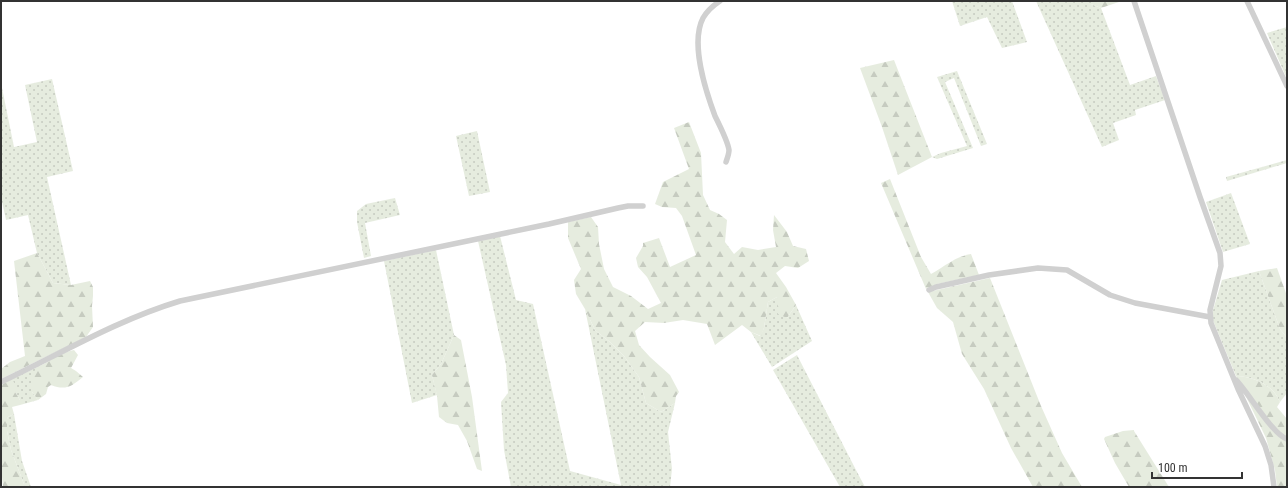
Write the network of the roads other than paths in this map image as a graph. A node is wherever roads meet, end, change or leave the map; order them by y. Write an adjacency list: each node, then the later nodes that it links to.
1 (720, 1): 5 (street)
2 (1134, 1): 8 (street)
3 (1247, 1): 4 (street)
4 (1287, 86)
5 (726, 162)
6 (643, 206): 10 (street)
7 (929, 290): 8 (street)
8 (1210, 317): 9 (street)
9 (1233, 377): 11 (street); 12 (street)
10 (1, 382)
11 (1287, 439)
12 (1274, 487)

